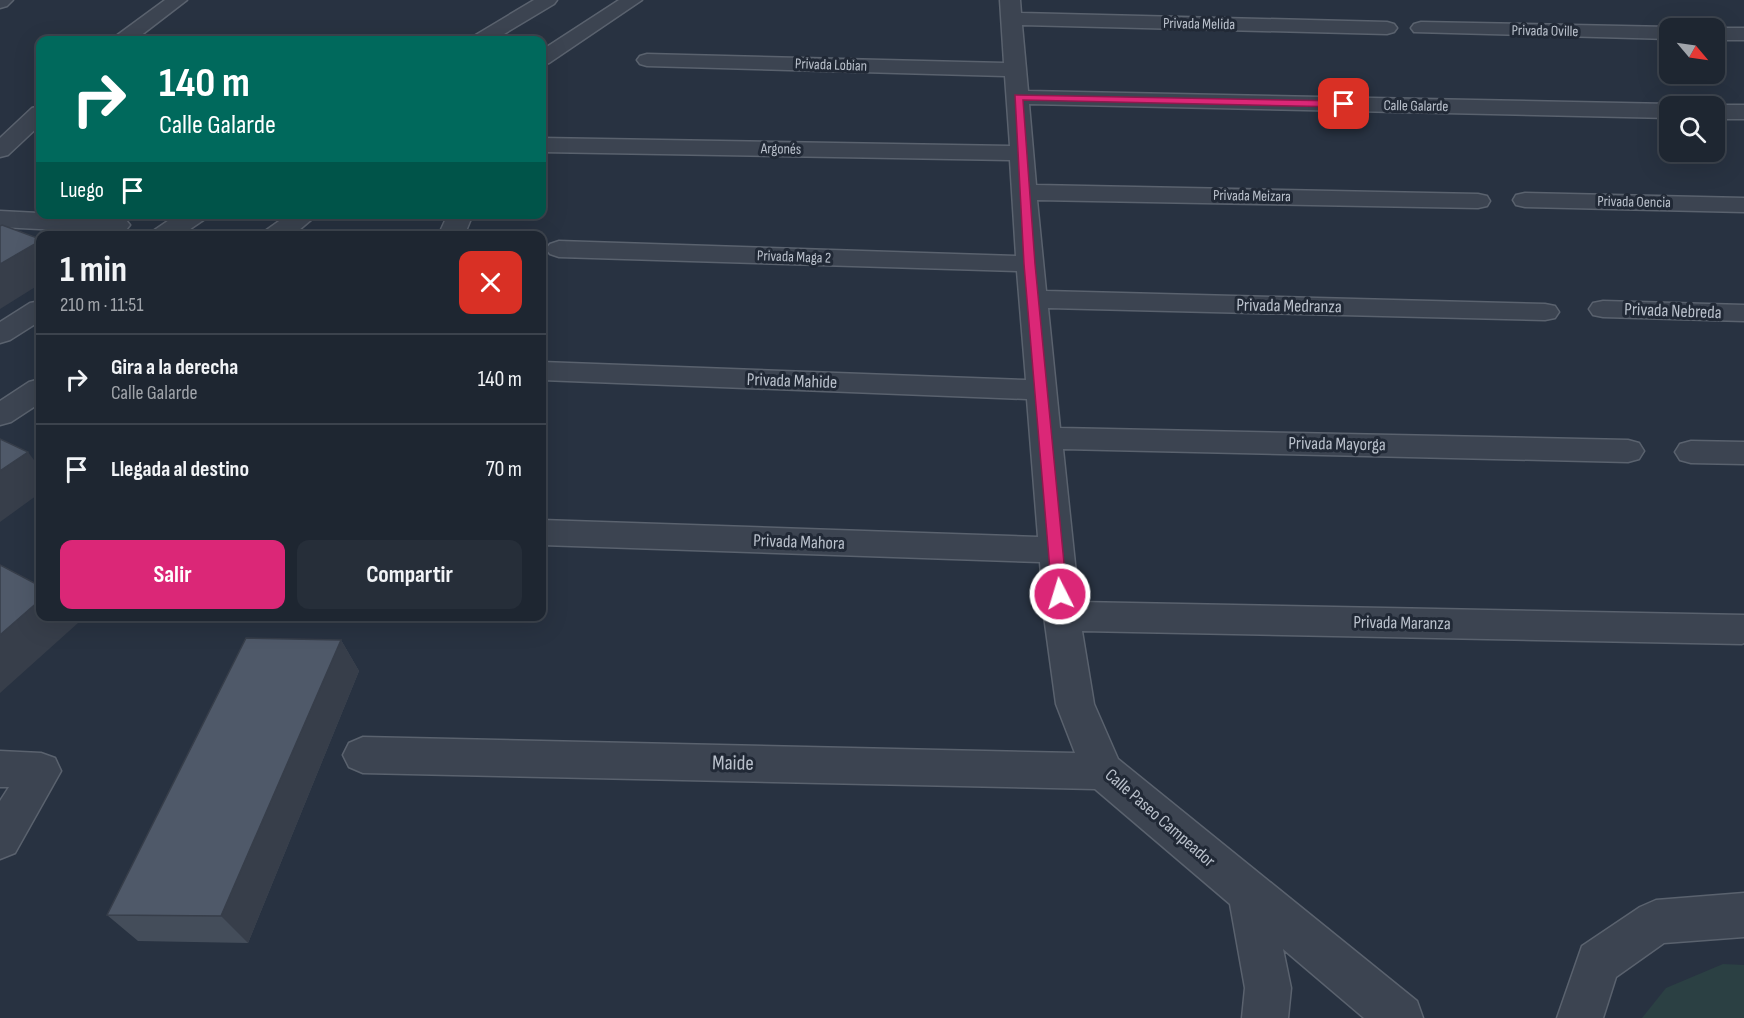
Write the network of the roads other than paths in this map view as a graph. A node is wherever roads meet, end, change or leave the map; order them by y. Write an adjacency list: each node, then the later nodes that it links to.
1 (177, 0): 10 (street)
2 (547, 0): 11 (street)
3 (632, 0): 12 (street)
4 (1011, 10): 5 (street, Privada Melida); 14 (street, Calle Paseo Campeador)
5 (1388, 28)
6 (1421, 28): 7 (street, Privada Oville)
7 (1659, 33)
8 (1725, 34): 9 (street)
9 (1744, 34)
10 (128, 36)
11 (488, 36)
12 (546, 57)
13 (647, 60): 14 (street, Privada Lobian)
14 (1017, 83): 15 (street, Calle Galarde); 21 (street, Calle Paseo Campeador)
15 (1659, 111)
16 (1725, 112): 17 (street)
17 (1744, 112)
18 (36, 118): 20 (street)
19 (546, 146): 21 (street, Argonés)
20 (0, 150)
21 (1022, 153): 22 (street, Calle Paseo Campeador)
22 (1025, 192): 24 (street, Privada Meizara); 33 (street, Calle Paseo Campeador)
23 (1525, 200): 25 (street, Privada Oencia)
24 (1478, 201)
25 (1744, 205)
26 (0, 219): 29 (street)
27 (188, 219): 30 (street)
28 (299, 219): 31 (street)
29 (117, 225)
30 (170, 231)
31 (281, 231)
32 (559, 249): 33 (street, Privada Maga 2)
33 (1030, 264): 34 (street, Calle Paseo Campeador)
34 (1033, 299): 37 (street, Privada Medranza); 41 (street, Calle Paseo Campeador)
35 (1603, 309): 38 (street, Privada Nebreda)
36 (36, 312): 39 (street)
37 (1545, 312)
38 (1744, 313)
39 (0, 334)
40 (546, 371): 41 (street, Privada Mahide)
41 (1042, 390): 44 (street, Calle Paseo Campeador)
42 (36, 391): 43 (street)
43 (0, 415)
44 (1047, 438): 45 (street, Privada Mayorga); 49 (street, Calle Paseo Campeador)
45 (1628, 451)
46 (1691, 452): 47 (street)
47 (1744, 453)
48 (546, 533): 49 (street, Privada Mahora)
49 (1056, 550): 50 (street, Calle Paseo Campeador)
50 (1062, 616): 51 (street, Privada Maranza); 54 (street, Calle Paseo Campeador)
51 (1742, 629)
52 (363, 755): 54 (street, Maide)
53 (0, 770): 55 (street)
54 (1103, 771): 56 (street, Calle Paseo Campeador)
55 (0, 839)
56 (1250, 894): 58 (street); 59 (street, Calle Paseo Campeador)
57 (1744, 915): 60 (street)
58 (1265, 1018)
59 (1400, 1018)
60 (1580, 1018)

